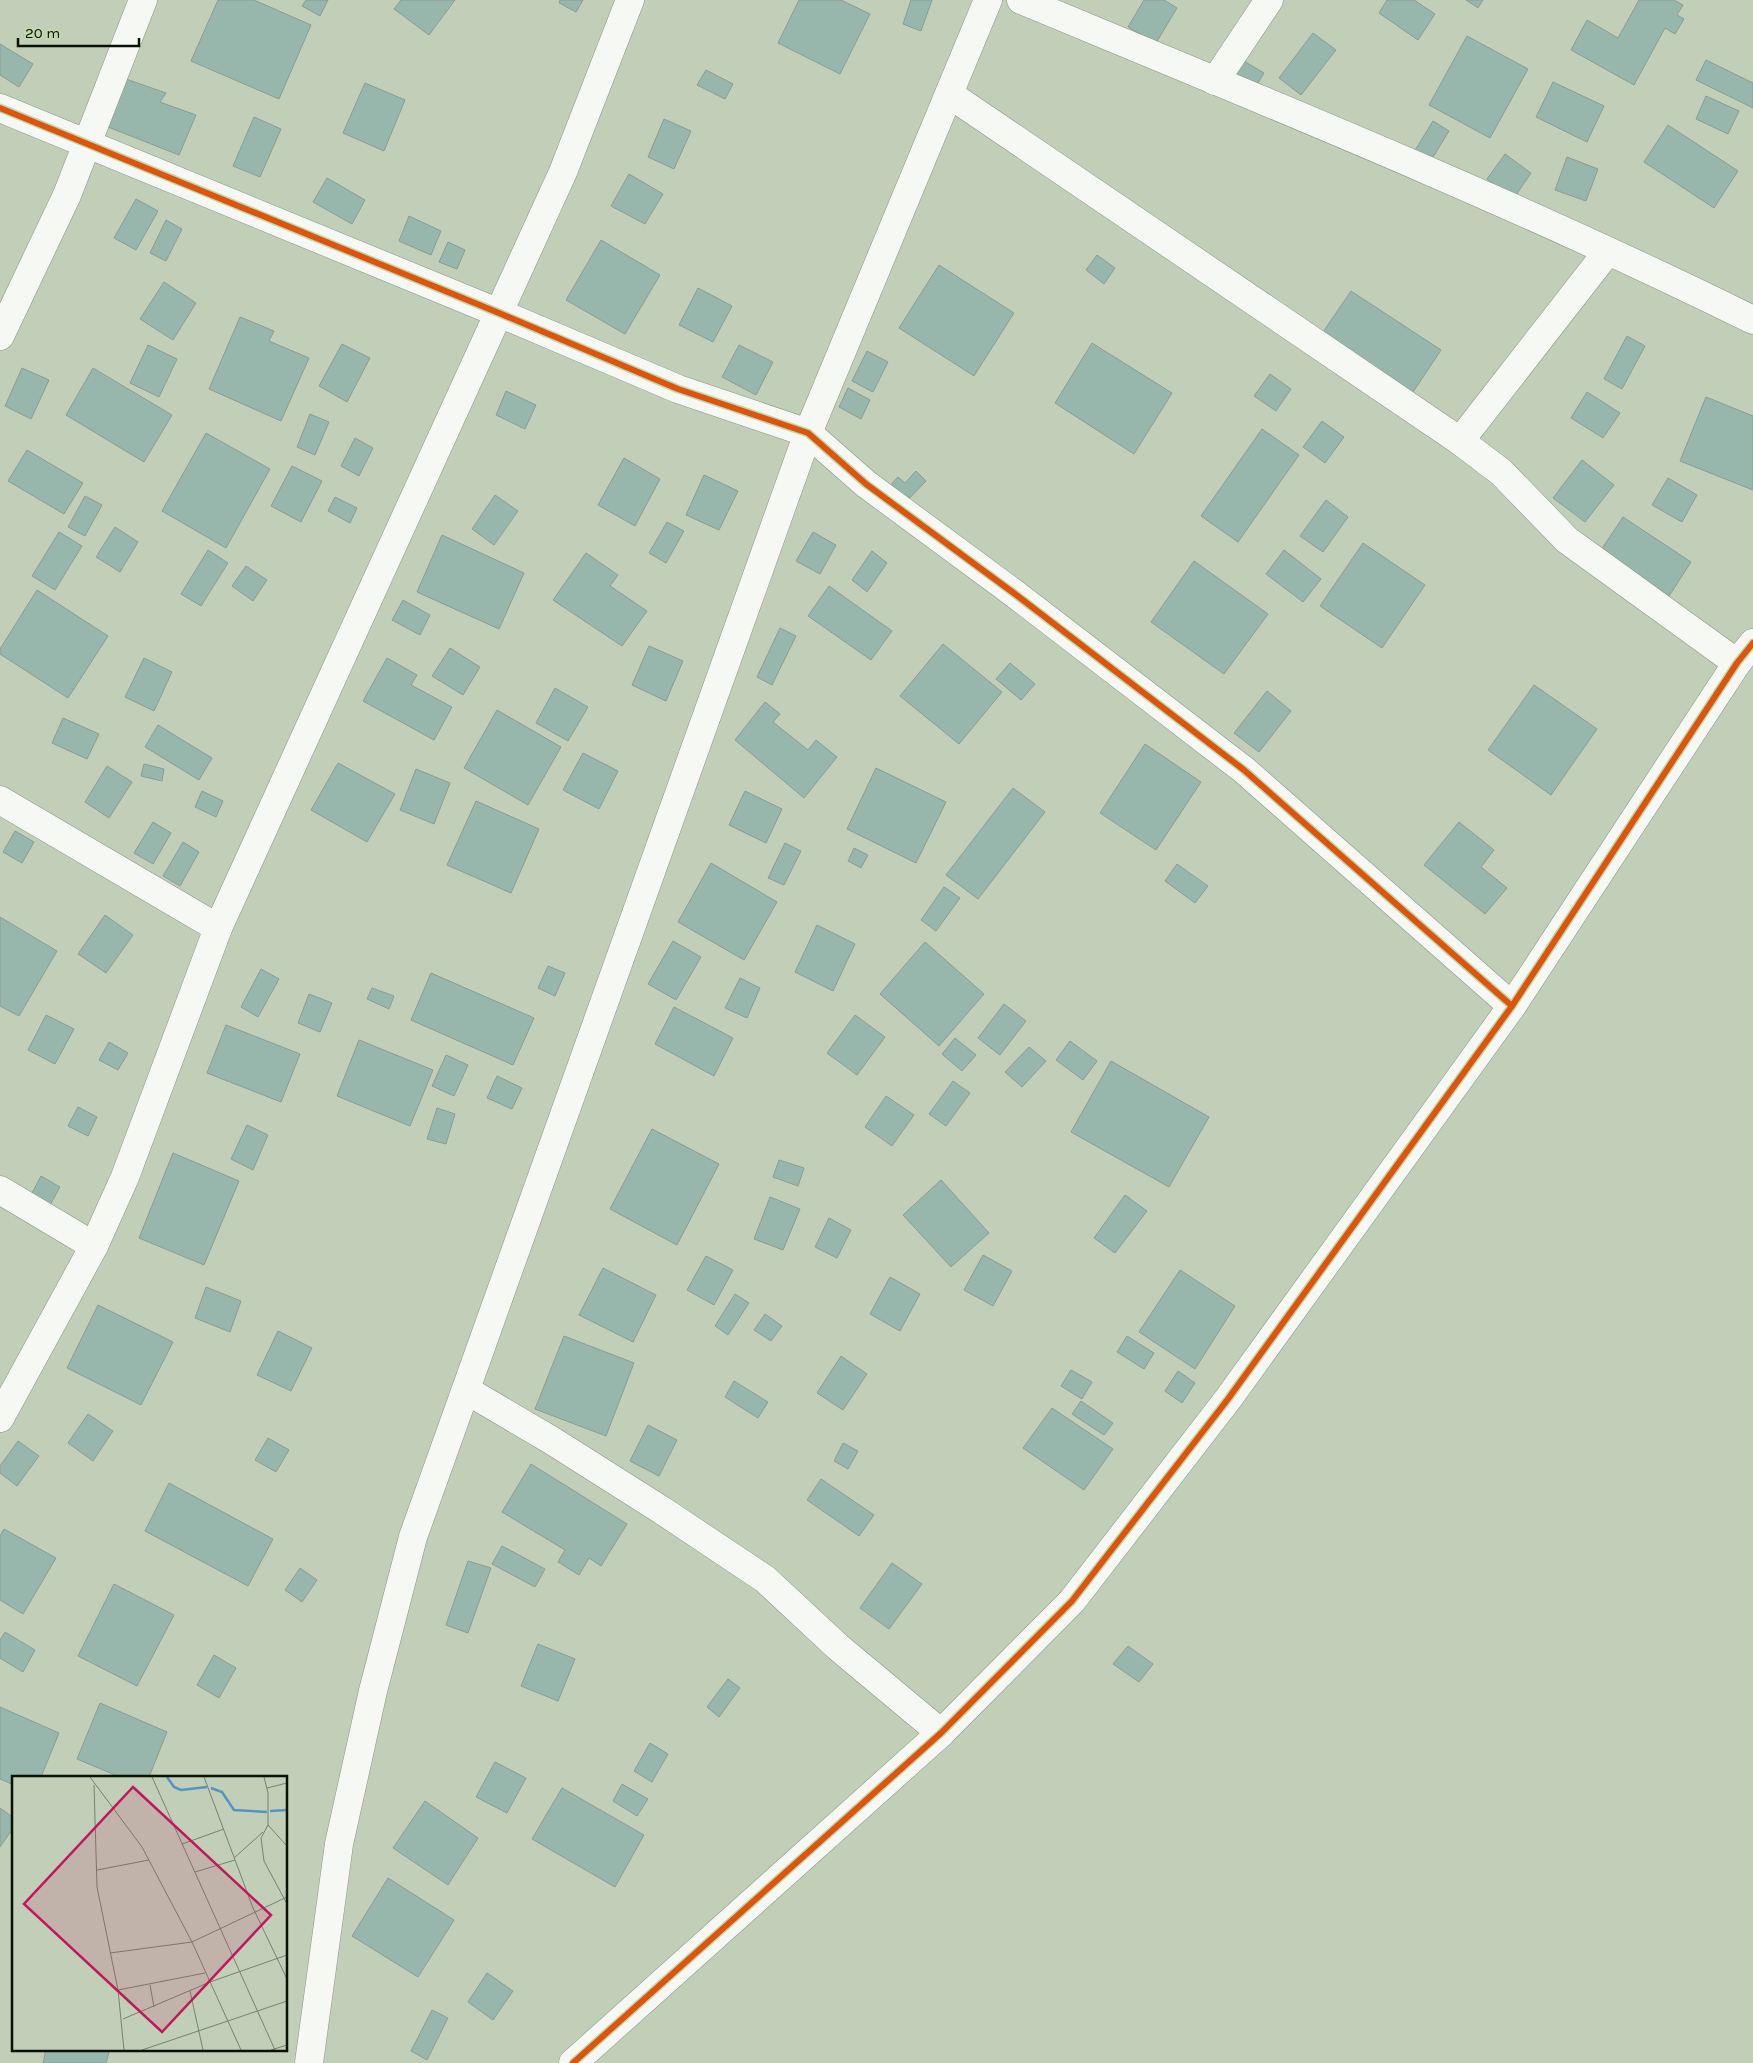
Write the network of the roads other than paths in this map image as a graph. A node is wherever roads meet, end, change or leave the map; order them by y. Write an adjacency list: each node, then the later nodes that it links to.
1 (143, 0): 9 (street)
2 (630, 0): 11 (street)
3 (988, 0): 7 (street)
4 (1021, 0): 6 (street)
5 (1269, 0): 6 (street)
6 (1215, 80): 10 (street)
7 (949, 94): 14 (street); 15 (street)
8 (0, 108): 9 (street)
9 (88, 143): 11 (street); 13 (street)
10 (1608, 251): 12 (street); 15 (street)
11 (499, 313): 14 (street); 18 (street)
12 (1753, 320)
13 (0, 336)
14 (808, 432): 19 (street); 22 (street)
15 (1460, 441): 16 (street)
16 (1745, 653): 19 (street)
17 (0, 800): 18 (street)
18 (218, 928): 21 (street)
19 (1512, 1006): 24 (street)
20 (0, 1190): 21 (street)
21 (94, 1246): 23 (street)
22 (466, 1390): 24 (street); 25 (street)
23 (0, 1418)
24 (941, 1732): 26 (street)
25 (309, 2063)
26 (573, 2063)

